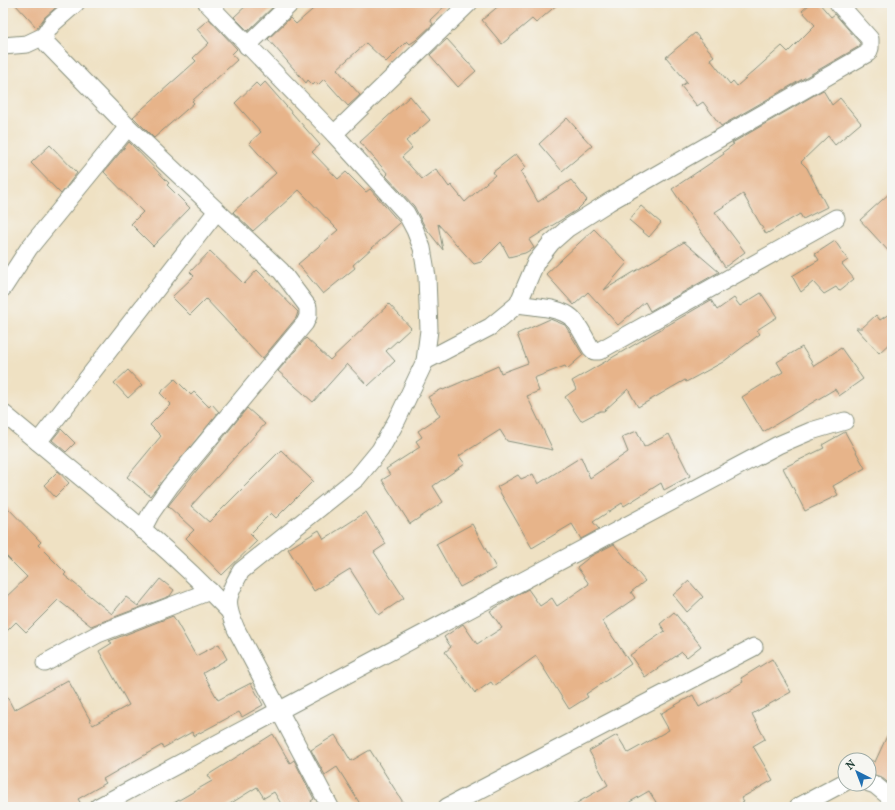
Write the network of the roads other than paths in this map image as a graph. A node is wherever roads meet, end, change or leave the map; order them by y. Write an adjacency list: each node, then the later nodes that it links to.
1 (76, 3): 6 (street)
2 (208, 3): 8 (street)
3 (291, 3): 8 (street)
4 (469, 3): 10 (street)
5 (838, 3): 14 (street)
6 (44, 36): 7 (street); 9 (street)
7 (3, 46)
8 (247, 46): 10 (street)
9 (128, 127): 11 (street); 13 (street)
10 (334, 134): 15 (street)
11 (217, 211): 18 (street); 19 (street)
12 (836, 218): 14 (street)
13 (3, 288)
14 (518, 304): 15 (street)
15 (424, 361): 21 (street)
16 (3, 413): 18 (street)
17 (845, 421): 24 (street)
18 (38, 442): 19 (street)
19 (142, 530): 20 (street)
20 (210, 591): 21 (street); 23 (street)
21 (228, 610): 24 (street)
22 (754, 647): 30 (street)
23 (45, 663)
24 (279, 710): 28 (street); 29 (street)
25 (837, 786): 31 (street)
26 (877, 787): 27 (street)
27 (892, 799)
28 (98, 807)
29 (330, 807)
30 (448, 807)
31 (798, 807)

